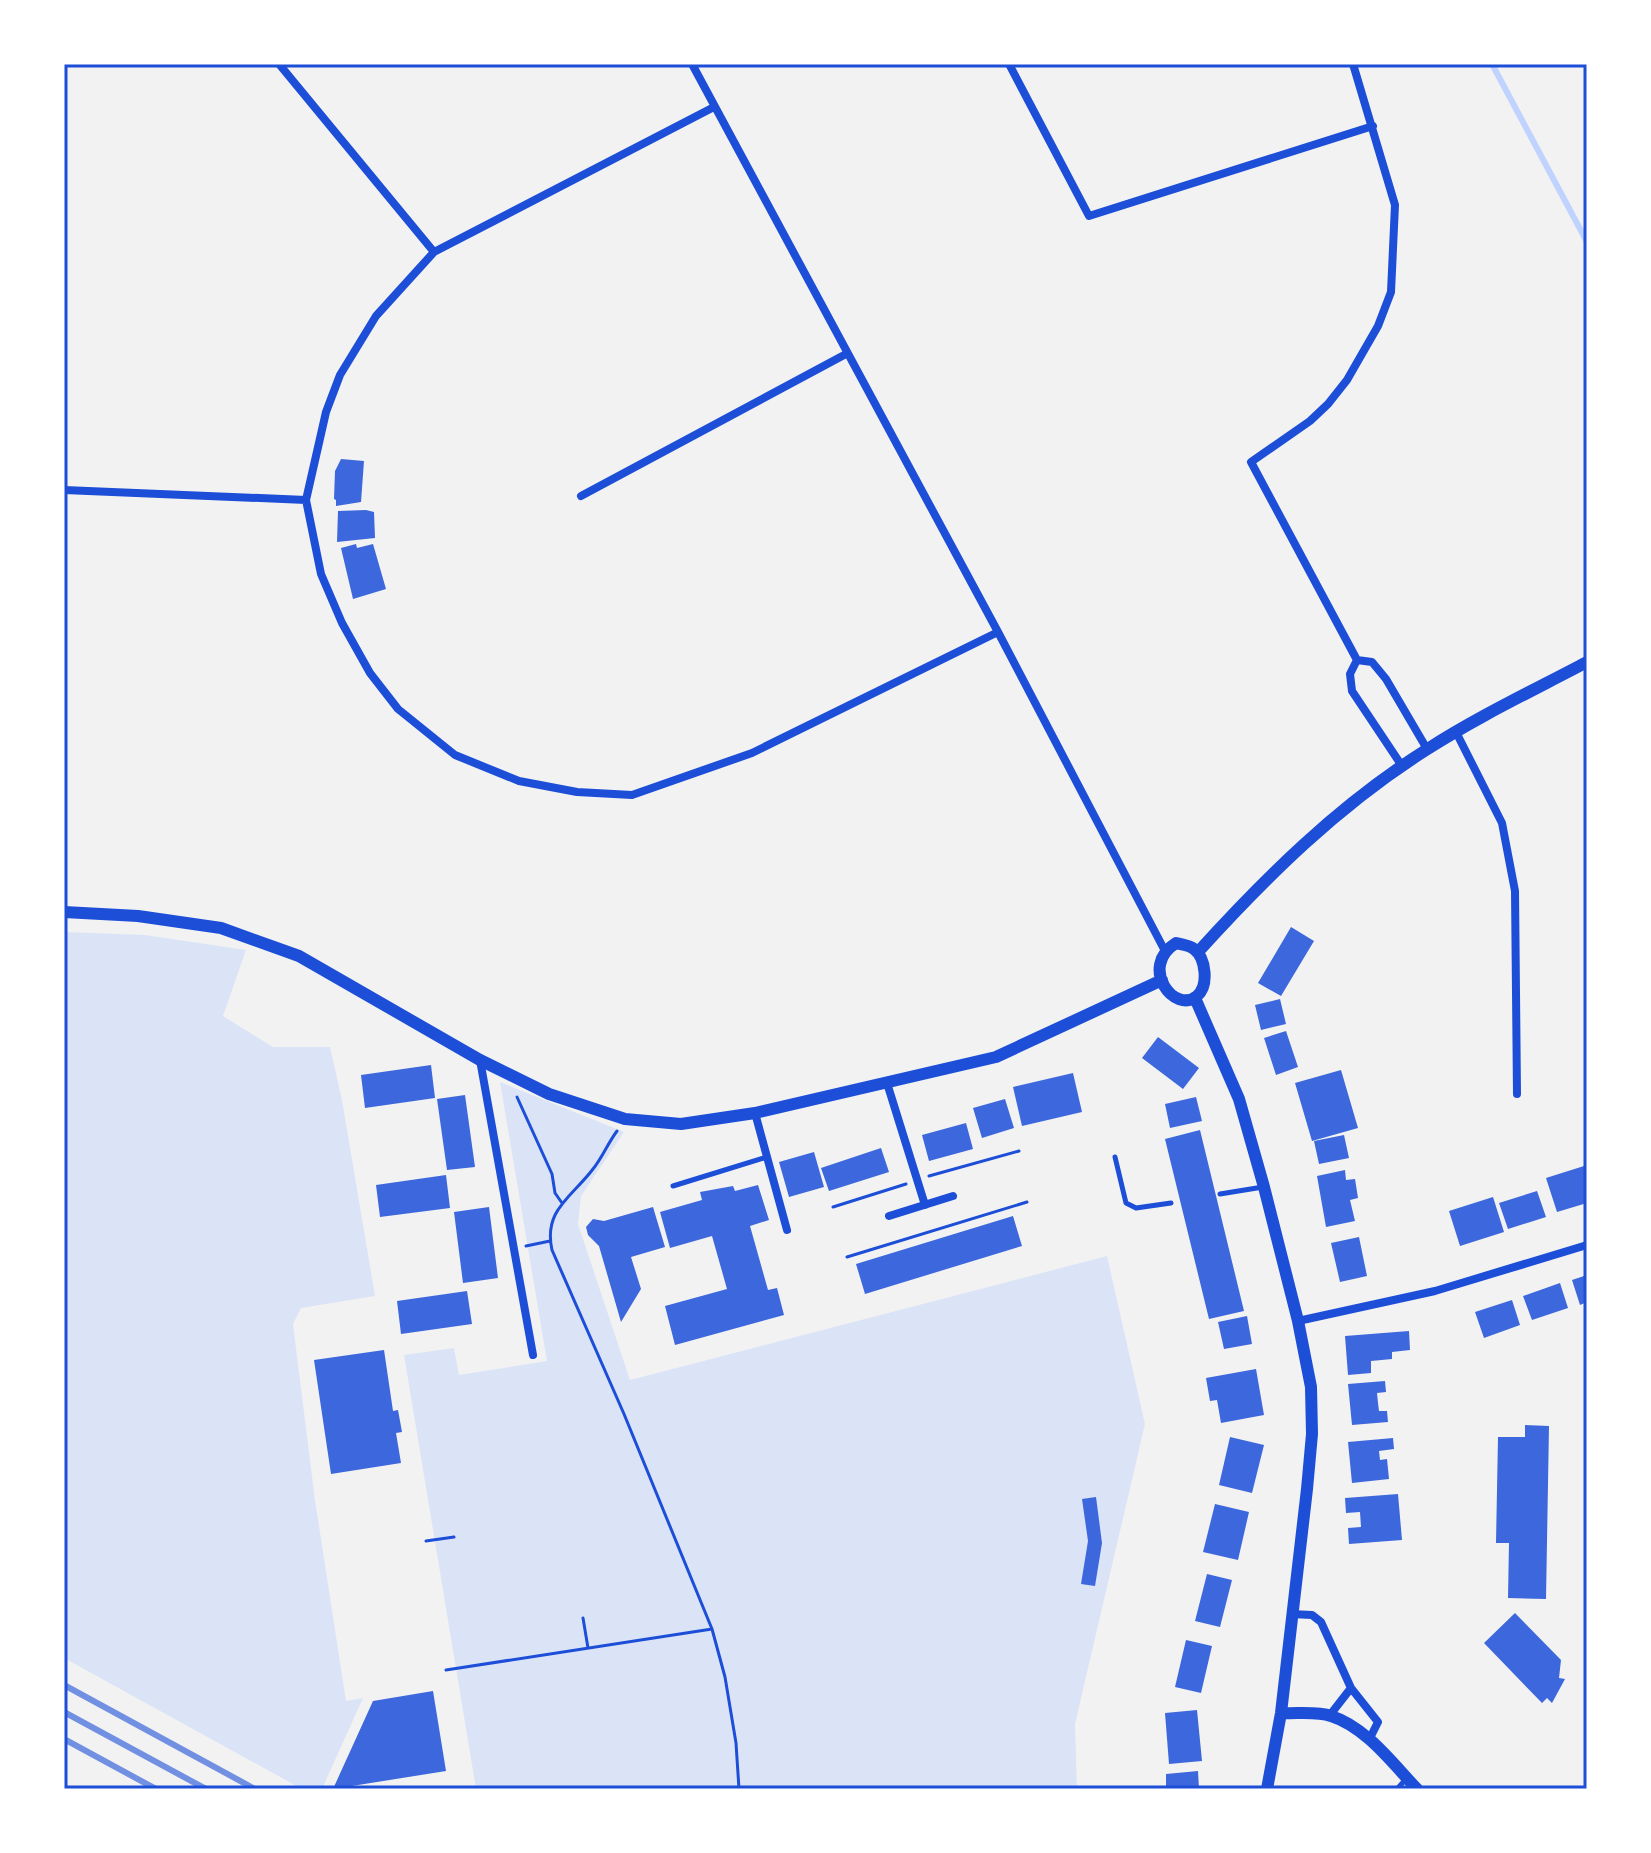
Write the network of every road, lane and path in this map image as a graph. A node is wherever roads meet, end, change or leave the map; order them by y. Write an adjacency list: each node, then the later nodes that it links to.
1 (279, 64): 7 (street)
2 (692, 64): 5 (street)
3 (1009, 64): 6 (street)
4 (1353, 64): 6 (street)
5 (714, 107): 7 (street); 8 (street)
6 (1373, 126): 13 (street)
7 (434, 252): 11 (street)
8 (846, 354): 10 (street); 12 (street)
9 (64, 490): 11 (street)
10 (581, 496)
11 (306, 500): 12 (street)
12 (998, 632): 19 (street)
13 (1357, 660): 16 (street); 17 (street)
14 (1587, 662): 15 (street)
15 (1456, 732): 16 (street); 26 (street)
16 (1427, 749): 17 (street)
17 (1402, 766): 20 (street)
18 (64, 912): 23 (street)
19 (1165, 951): 20 (street); 21 (street)
20 (1198, 952): 22 (street)
21 (1162, 980): 22 (street); 25 (street)
22 (1195, 998): 35 (street)
23 (480, 1060): 24 (street); 47 (street)
24 (517, 1080): 28 (street); 39 (path)
25 (887, 1083): 27 (street); 41 (street)
26 (1517, 1094)
27 (755, 1113): 28 (street); 30 (street)
28 (625, 1119): 39 (path)
29 (1019, 1151): 32 (path)
30 (767, 1157): 34 (lane); 44 (street)
31 (1115, 1157): 40 (lane)
32 (925, 1177)
33 (907, 1184): 42 (path)
34 (673, 1186)
35 (1264, 1187): 36 (lane); 49 (street)
36 (1220, 1194)
37 (953, 1196): 41 (street)
38 (1027, 1202): 48 (path)
39 (562, 1203): 45 (path)
40 (1171, 1203)
41 (925, 1205): 43 (street)
42 (833, 1207)
43 (889, 1216)
44 (787, 1230)
45 (550, 1241): 47 (path); 55 (path)
46 (1587, 1245): 49 (street)
47 (514, 1248): 50 (street)
48 (847, 1257)
49 (1298, 1321): 53 (street)
50 (533, 1355)
51 (454, 1537): 52 (path)
52 (426, 1541)
53 (1291, 1614): 58 (street); 59 (street)
54 (583, 1618): 56 (path)
55 (712, 1629): 56 (path); 63 (path)
56 (588, 1648): 57 (path)
57 (446, 1670)
58 (1351, 1688): 60 (street); 61 (street)
59 (1281, 1713): 60 (street); 64 (street)
60 (1330, 1715): 61 (street)
61 (1369, 1740): 62 (street)
62 (1406, 1778): 65 (lane); 66 (street)
63 (739, 1789)
64 (1267, 1789)
65 (1397, 1789)
66 (1417, 1789)

